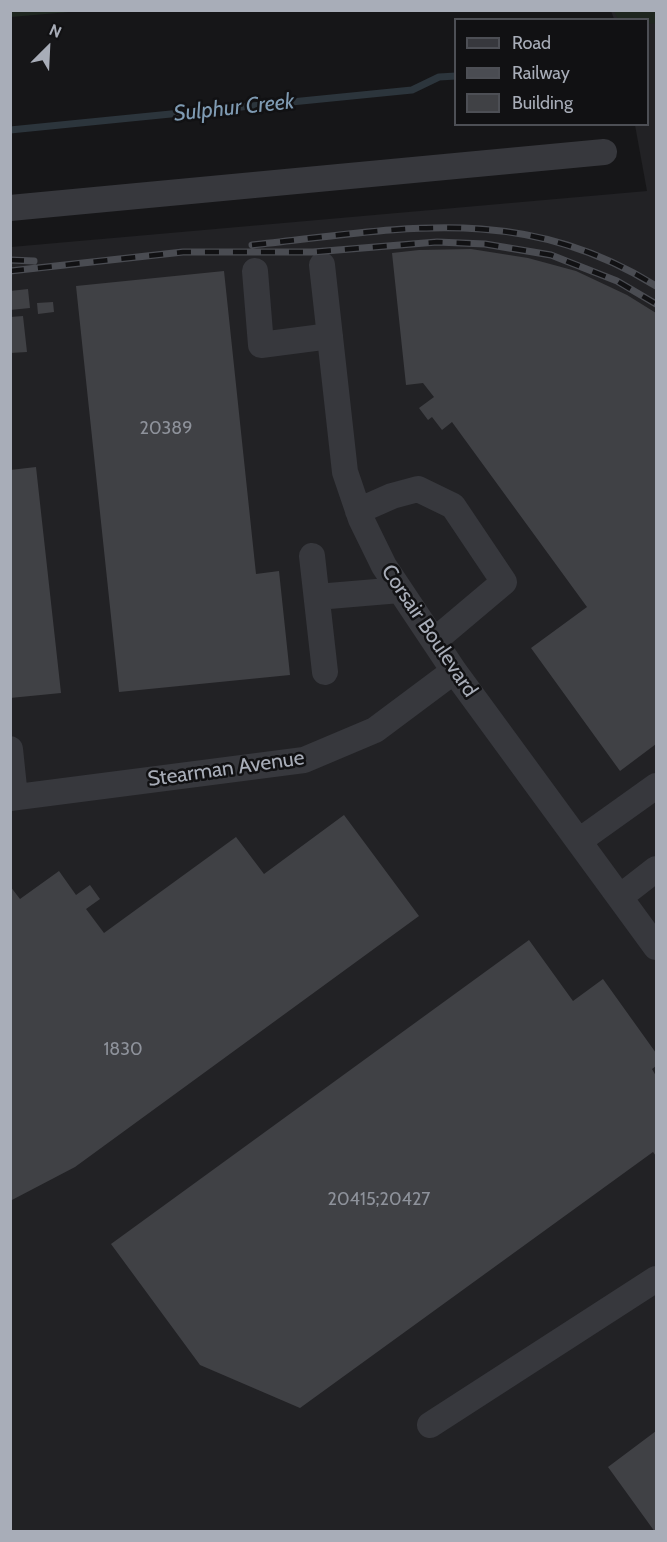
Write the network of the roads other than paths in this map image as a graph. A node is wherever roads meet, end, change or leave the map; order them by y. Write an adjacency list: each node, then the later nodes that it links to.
1 (604, 152): 2 (street)
2 (10, 208)
3 (322, 265): 5 (street, Corsair Boulevard)
4 (255, 272): 5 (street)
5 (330, 336): 6 (street, Corsair Boulevard)
6 (358, 510): 8 (street, Corsair Boulevard); 10 (street)
7 (312, 556): 9 (street)
8 (400, 590): 9 (street); 10 (street, Corsair Boulevard)
9 (317, 597): 12 (street)
10 (434, 641): 11 (street, Corsair Boulevard)
11 (454, 671): 15 (street, Stearman Avenue); 16 (street, Corsair Boulevard)
12 (325, 672)
13 (10, 749): 15 (street)
14 (657, 786): 16 (street)
15 (13, 797)
16 (579, 841): 18 (street, Corsair Boulevard)
17 (657, 869): 18 (street)
18 (620, 897): 19 (street, Corsair Boulevard)
19 (657, 947)
20 (657, 1280): 21 (street)
21 (430, 1425)

